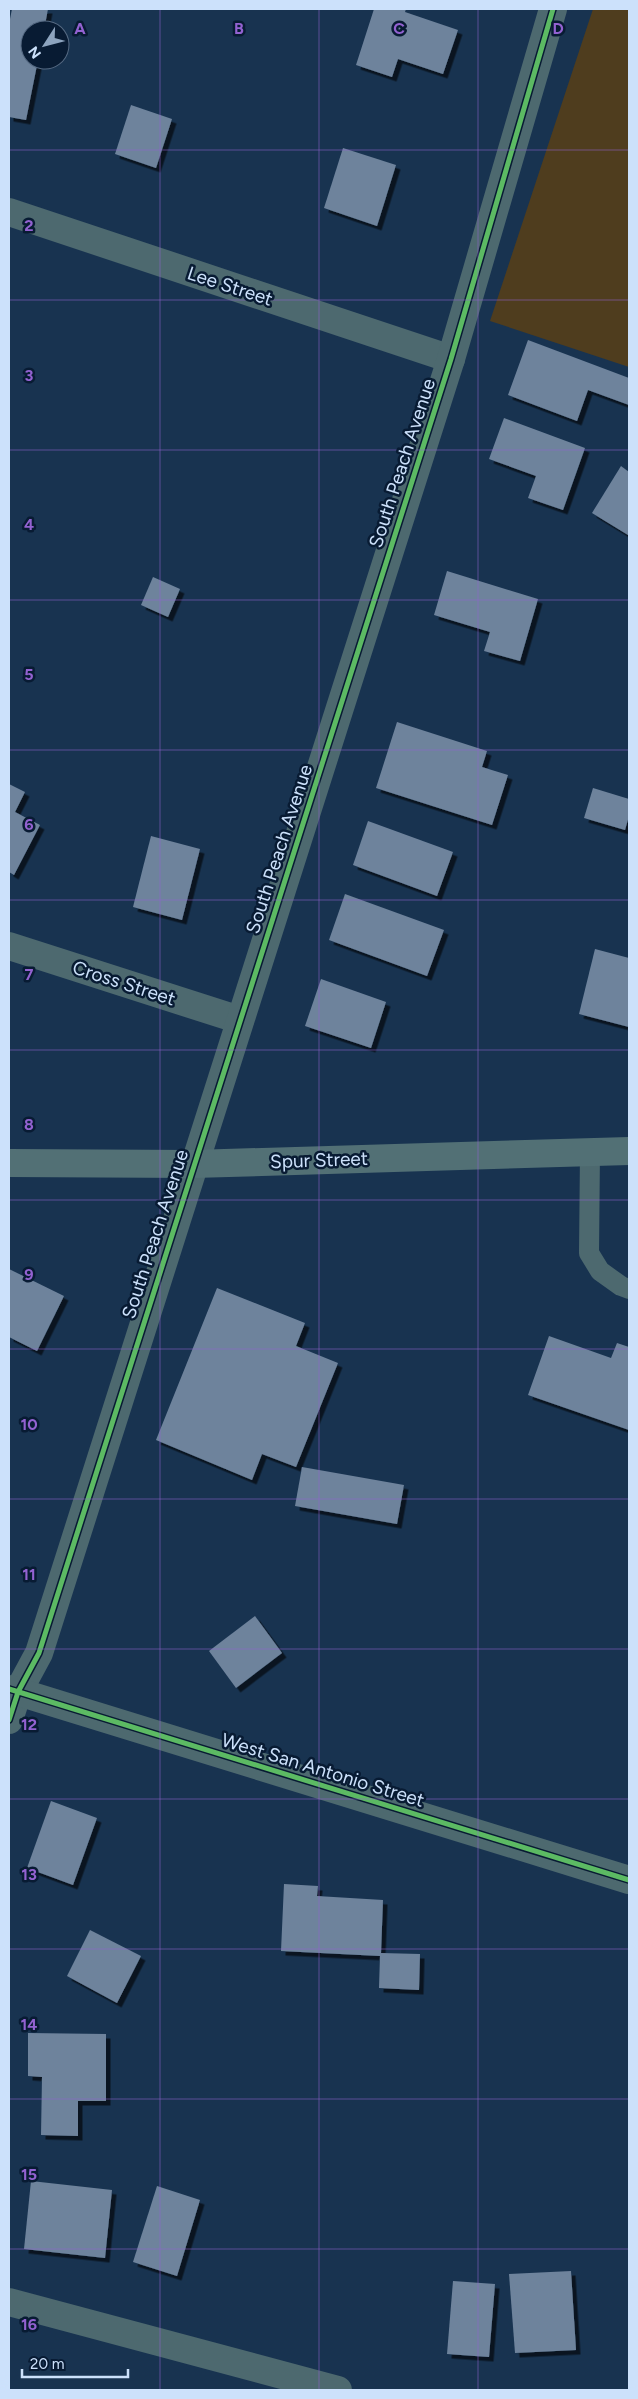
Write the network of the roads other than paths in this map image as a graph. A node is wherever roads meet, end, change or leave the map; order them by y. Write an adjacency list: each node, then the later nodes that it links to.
1 (553, 9): 3 (street, South Peach Avenue)
2 (9, 212): 3 (street, Lee Street)
3 (451, 359): 5 (street, South Peach Avenue)
4 (9, 946): 5 (street, Cross Street)
5 (240, 1020): 9 (street, South Peach Avenue)
6 (629, 1150): 7 (main road, Spur Street)
7 (590, 1152): 9 (main road, Spur Street); 10 (lane)
8 (9, 1163): 9 (main road, Spur Street)
9 (193, 1164): 11 (street, South Peach Avenue)
10 (629, 1289)
11 (13, 1690): 12 (street, South Peach Avenue); 13 (street, West San Antonio Street)
12 (9, 1720)
13 (629, 1880)
14 (9, 2302): 15 (street)
15 (338, 2390)

